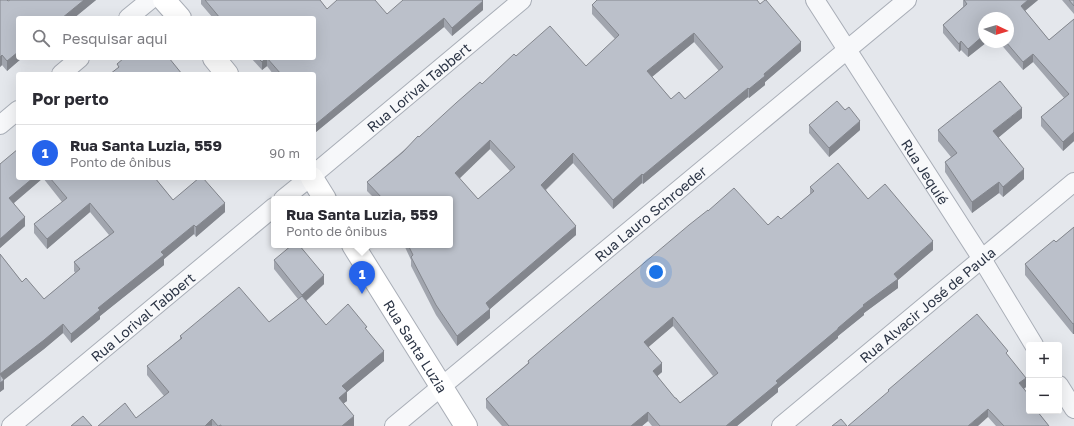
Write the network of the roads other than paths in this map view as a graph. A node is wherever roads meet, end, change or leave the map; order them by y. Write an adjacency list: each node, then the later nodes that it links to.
1 (150, 0): 6 (street)
2 (164, 0): 7 (street)
3 (522, 0): 15 (street, Rua Lorival Tabbert)
4 (815, 0): 8 (street, Rua Jequié)
5 (907, 0): 8 (street, Rua Lauro Schroeder)
6 (130, 16)
7 (178, 16)
8 (847, 50): 23 (street, Rua Jequié); 25 (street, Rua Lauro Schroeder)
9 (78, 60): 11 (street)
10 (216, 60): 12 (street)
11 (63, 72)
12 (225, 72)
13 (16, 112): 14 (street)
14 (0, 125)
15 (316, 172)
16 (307, 180): 19 (street)
17 (313, 180): 20 (street)
18 (1074, 182): 23 (street, Rua Alvacir José de Paula)
19 (288, 196)
20 (323, 196)
21 (271, 209): 28 (street, Rua Lorival Tabbert)
22 (355, 248): 25 (street, Rua Santa Luzia)
23 (982, 259): 24 (street, Rua Jequié); 31 (street, Rua Alvacir José de Paula)
24 (1032, 342)
25 (441, 387): 29 (street, Rua Lauro Schroeder); 30 (street, Rua Santa Luzia)
26 (1062, 390): 27 (street)
27 (1074, 409)
28 (11, 426)
29 (394, 426)
30 (466, 426)
31 (781, 426)

